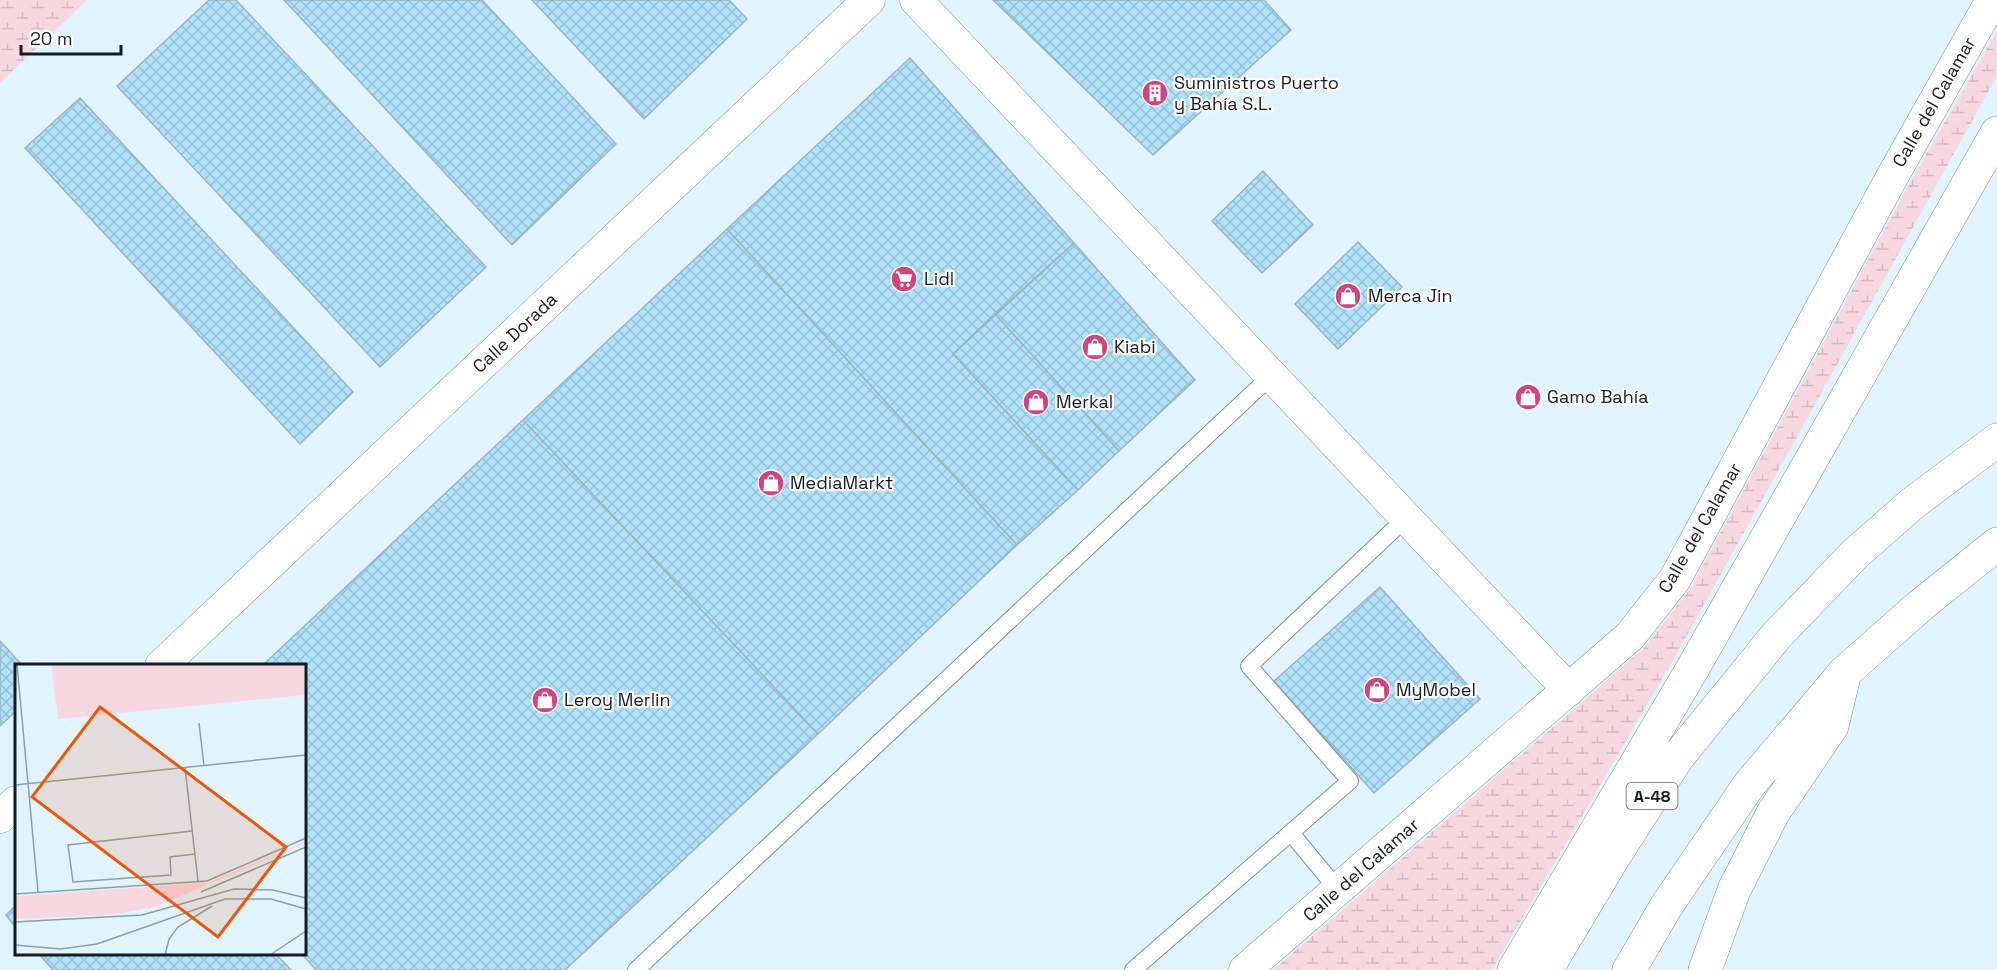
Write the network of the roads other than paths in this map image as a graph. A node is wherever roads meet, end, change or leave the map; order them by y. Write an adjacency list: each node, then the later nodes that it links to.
1 (869, 0): 9 (street, Calle Dorada)
2 (916, 0): 5 (street)
3 (1992, 0): 11 (street, Calle del Calamar)
4 (1997, 133): 19 (highway)
5 (1272, 375): 7 (street); 16 (lane)
6 (1997, 440): 20 (highway, A-48)
7 (1406, 518): 11 (street); 14 (lane)
8 (1997, 543): 10 (highway)
9 (163, 664)
10 (1845, 672): 21 (highway); 22 (highway)
11 (1569, 690): 15 (street, Calle del Calamar)
12 (15, 803): 13 (street)
13 (0, 817)
14 (1291, 833): 15 (lane); 17 (lane)
15 (1338, 890): 18 (street, Calle del Calamar)
16 (636, 970)
17 (1133, 970)
18 (1245, 970)
19 (1514, 970)
20 (1546, 970)
21 (1629, 970)
22 (1705, 970)

